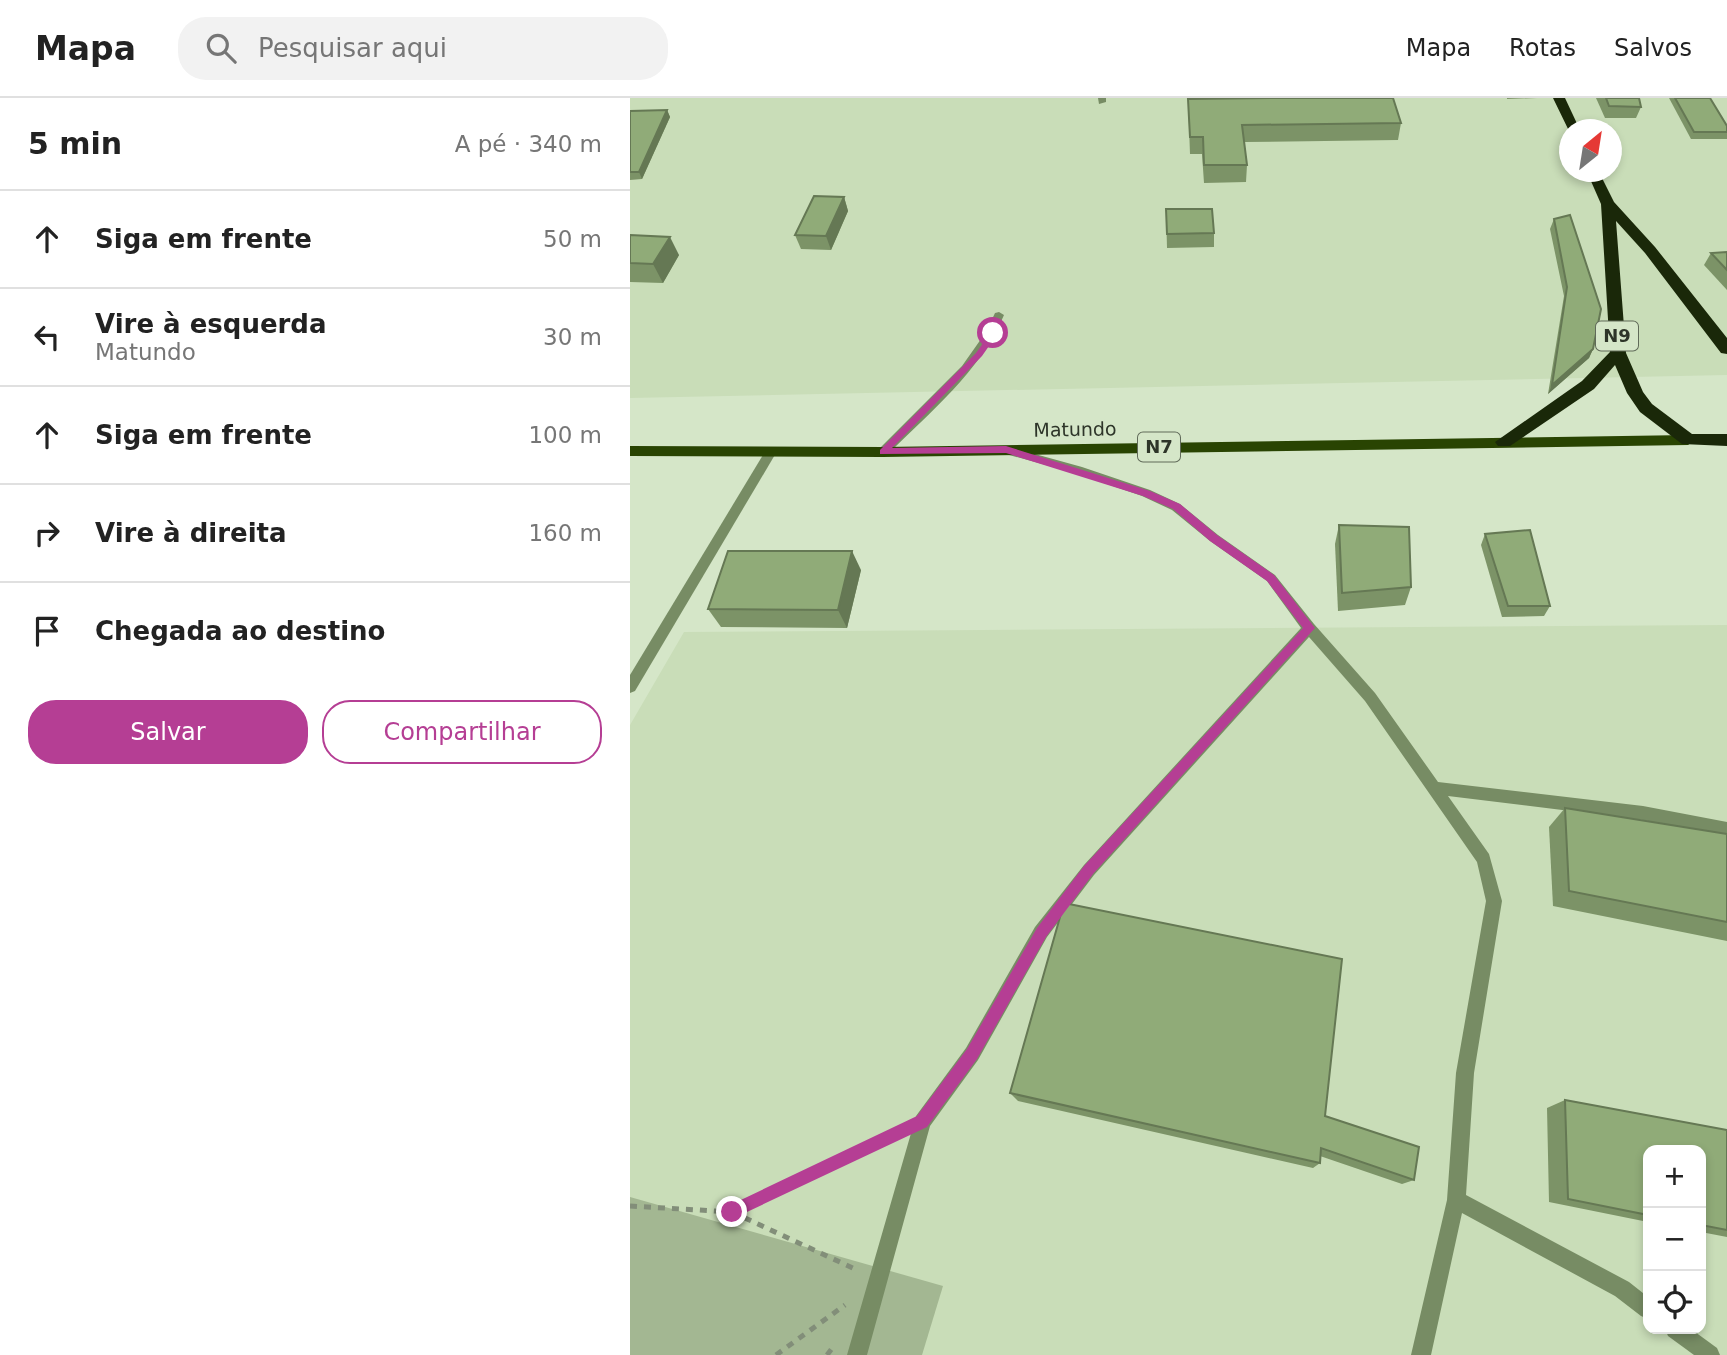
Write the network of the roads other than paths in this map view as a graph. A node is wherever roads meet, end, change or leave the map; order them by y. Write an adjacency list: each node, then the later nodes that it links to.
1 (1559, 98): 2 (highway)
2 (1569, 119)
3 (1598, 182): 4 (highway, N9)
4 (1608, 204): 6 (highway, N9); 7 (highway, N9)
5 (999, 315): 13 (street)
6 (1727, 349)
7 (1618, 353): 8 (highway, N9); 10 (highway)
8 (1688, 440): 9 (highway, N7); 10 (main road, Matundo / N7)
9 (1727, 440)
10 (1504, 442): 11 (main road, Matundo / N7)
11 (1006, 450): 13 (main road, Matundo / N7); 15 (street)
12 (630, 452): 14 (main road, Matundo / N7)
13 (883, 452): 14 (main road, Matundo / N7)
14 (769, 453): 16 (street)
15 (1310, 628): 17 (street); 22 (street)
16 (630, 687)
17 (1432, 788): 18 (street); 19 (street)
18 (1727, 830)
19 (1457, 1200): 20 (street); 23 (street)
20 (1643, 1305)
21 (1682, 1334): 24 (street)
22 (857, 1355)
23 (1421, 1355)
24 (1710, 1355)

